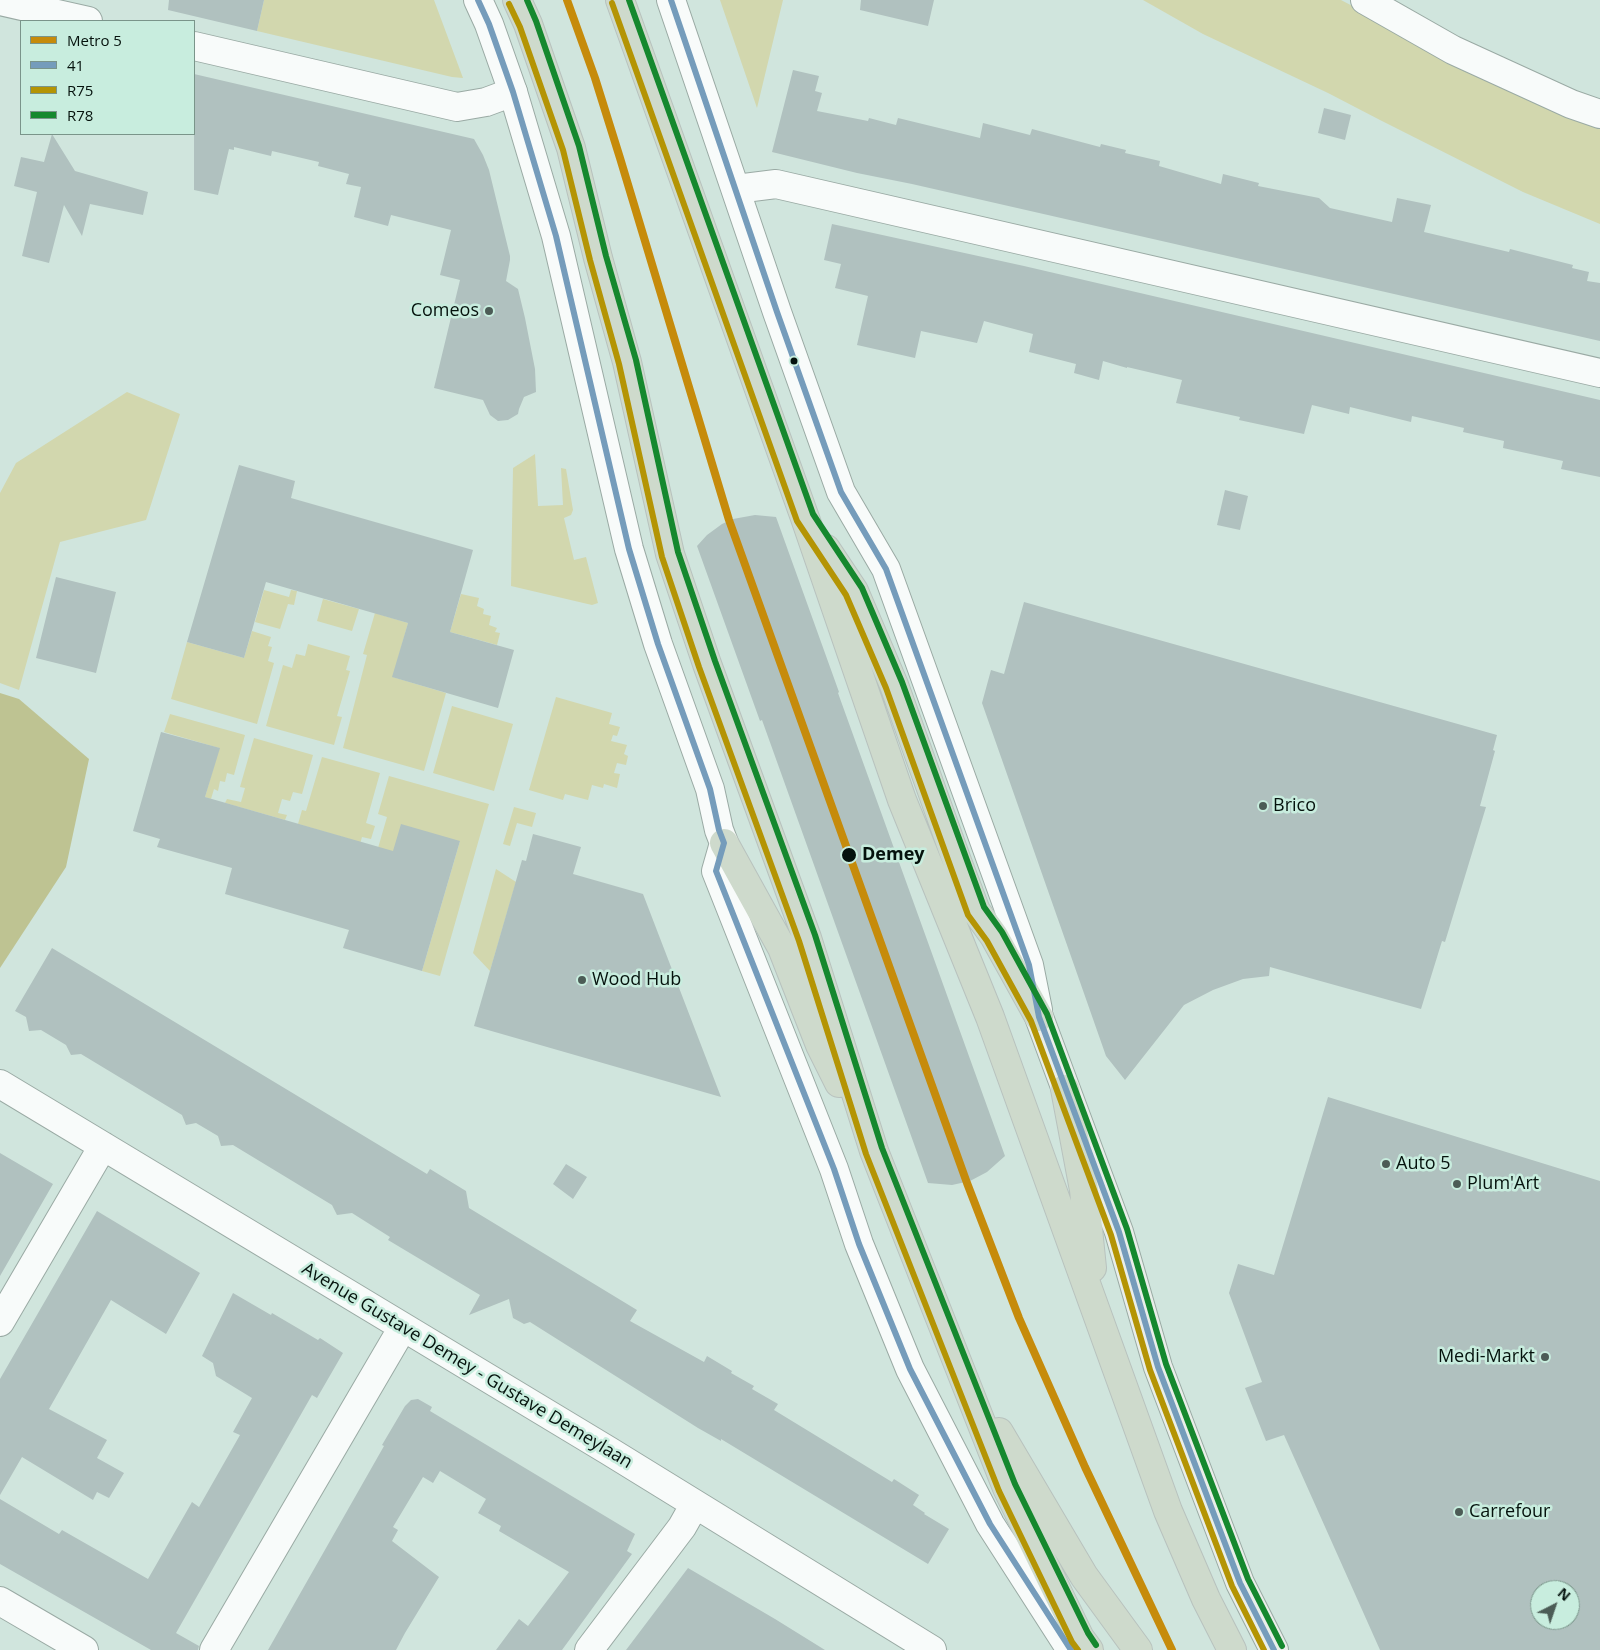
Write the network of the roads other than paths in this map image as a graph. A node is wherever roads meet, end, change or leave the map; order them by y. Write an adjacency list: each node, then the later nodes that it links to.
1 (478, 0): 9 (street)
2 (518, 0): 19 (highway)
3 (620, 0): 13 (highway)
4 (671, 0): 11 (street)
5 (1365, 0): 10 (street)
6 (0, 1): 7 (street)
7 (84, 20)
8 (195, 46): 9 (street)
9 (513, 92): 14 (street)
10 (1600, 114)
11 (736, 189): 12 (street); 15 (street)
12 (1600, 373)
13 (805, 518): 15 (highway); 20 (highway)
14 (724, 843): 19 (highway); 30 (street)
15 (1039, 1016): 17 (main road)
16 (0, 1084): 18 (street, Avenue Gustave Demey - Gustave Demeylaan)
17 (1065, 1089): 20 (highway); 34 (main road)
18 (103, 1146): 21 (street); 22 (street, Avenue Gustave Demey - Gustave Demeylaan)
19 (874, 1151): 23 (highway)
20 (1098, 1312): 33 (highway)
21 (0, 1322)
22 (403, 1327): 24 (street, Avenue Gustave Demey - Gustave Demeylaan); 28 (street)
23 (955, 1358): 31 (highway); 32 (highway)
24 (695, 1504): 26 (street, Avenue Gustave Demey - Gustave Demeylaan); 29 (street)
25 (0, 1601): 27 (street)
26 (922, 1648)
27 (84, 1650)
28 (214, 1650)
29 (590, 1650)
30 (1071, 1650)
31 (1089, 1650)
32 (1138, 1650)
33 (1232, 1650)
34 (1274, 1650)

